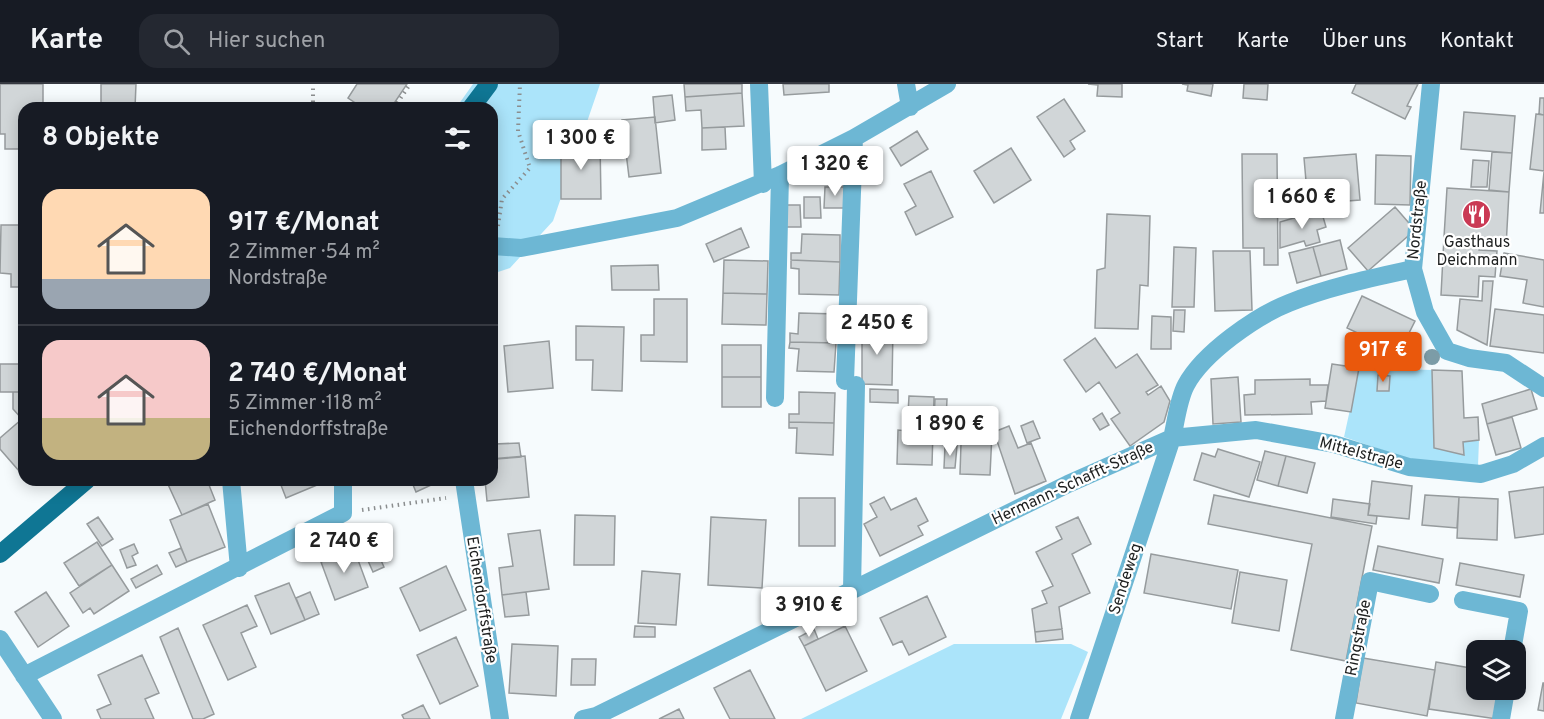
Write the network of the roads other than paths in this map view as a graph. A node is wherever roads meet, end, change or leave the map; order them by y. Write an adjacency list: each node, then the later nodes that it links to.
1 (489, 84): 6 (main road)
2 (759, 84): 10 (street)
3 (906, 84): 7 (street)
4 (947, 84): 7 (street)
5 (1431, 84): 12 (street, Nordstraße)
6 (476, 102)
7 (910, 107): 8 (street)
8 (854, 138): 9 (street); 23 (street)
9 (780, 176): 10 (street); 14 (street)
10 (763, 184): 11 (street)
11 (498, 247)
12 (1413, 269): 13 (street, Nordstraße); 15 (street, Hermann-Schafft-Straße)
13 (1544, 388)
14 (775, 398)
15 (1172, 438): 16 (street, Mittelstraße); 23 (street, Hermann-Schafft-Straße); 33 (street, Sendeweg)
16 (1544, 446)
17 (80, 486): 21 (main road)
18 (232, 486): 22 (street)
19 (343, 486): 22 (street)
20 (465, 488): 31 (street, Eichendorffstraße)
21 (0, 554)
22 (239, 568): 28 (street)
23 (852, 590): 32 (street, Hermann-Schafft-Straße)
24 (1430, 594): 34 (street, Ringstraße)
25 (1463, 600): 27 (street)
26 (0, 639): 28 (street)
27 (1514, 640)
28 (24, 676): 30 (street)
29 (1504, 700): 35 (street)
30 (53, 719)
31 (500, 719)
32 (583, 719)
33 (1079, 719)
34 (1344, 719)
35 (1501, 719)

